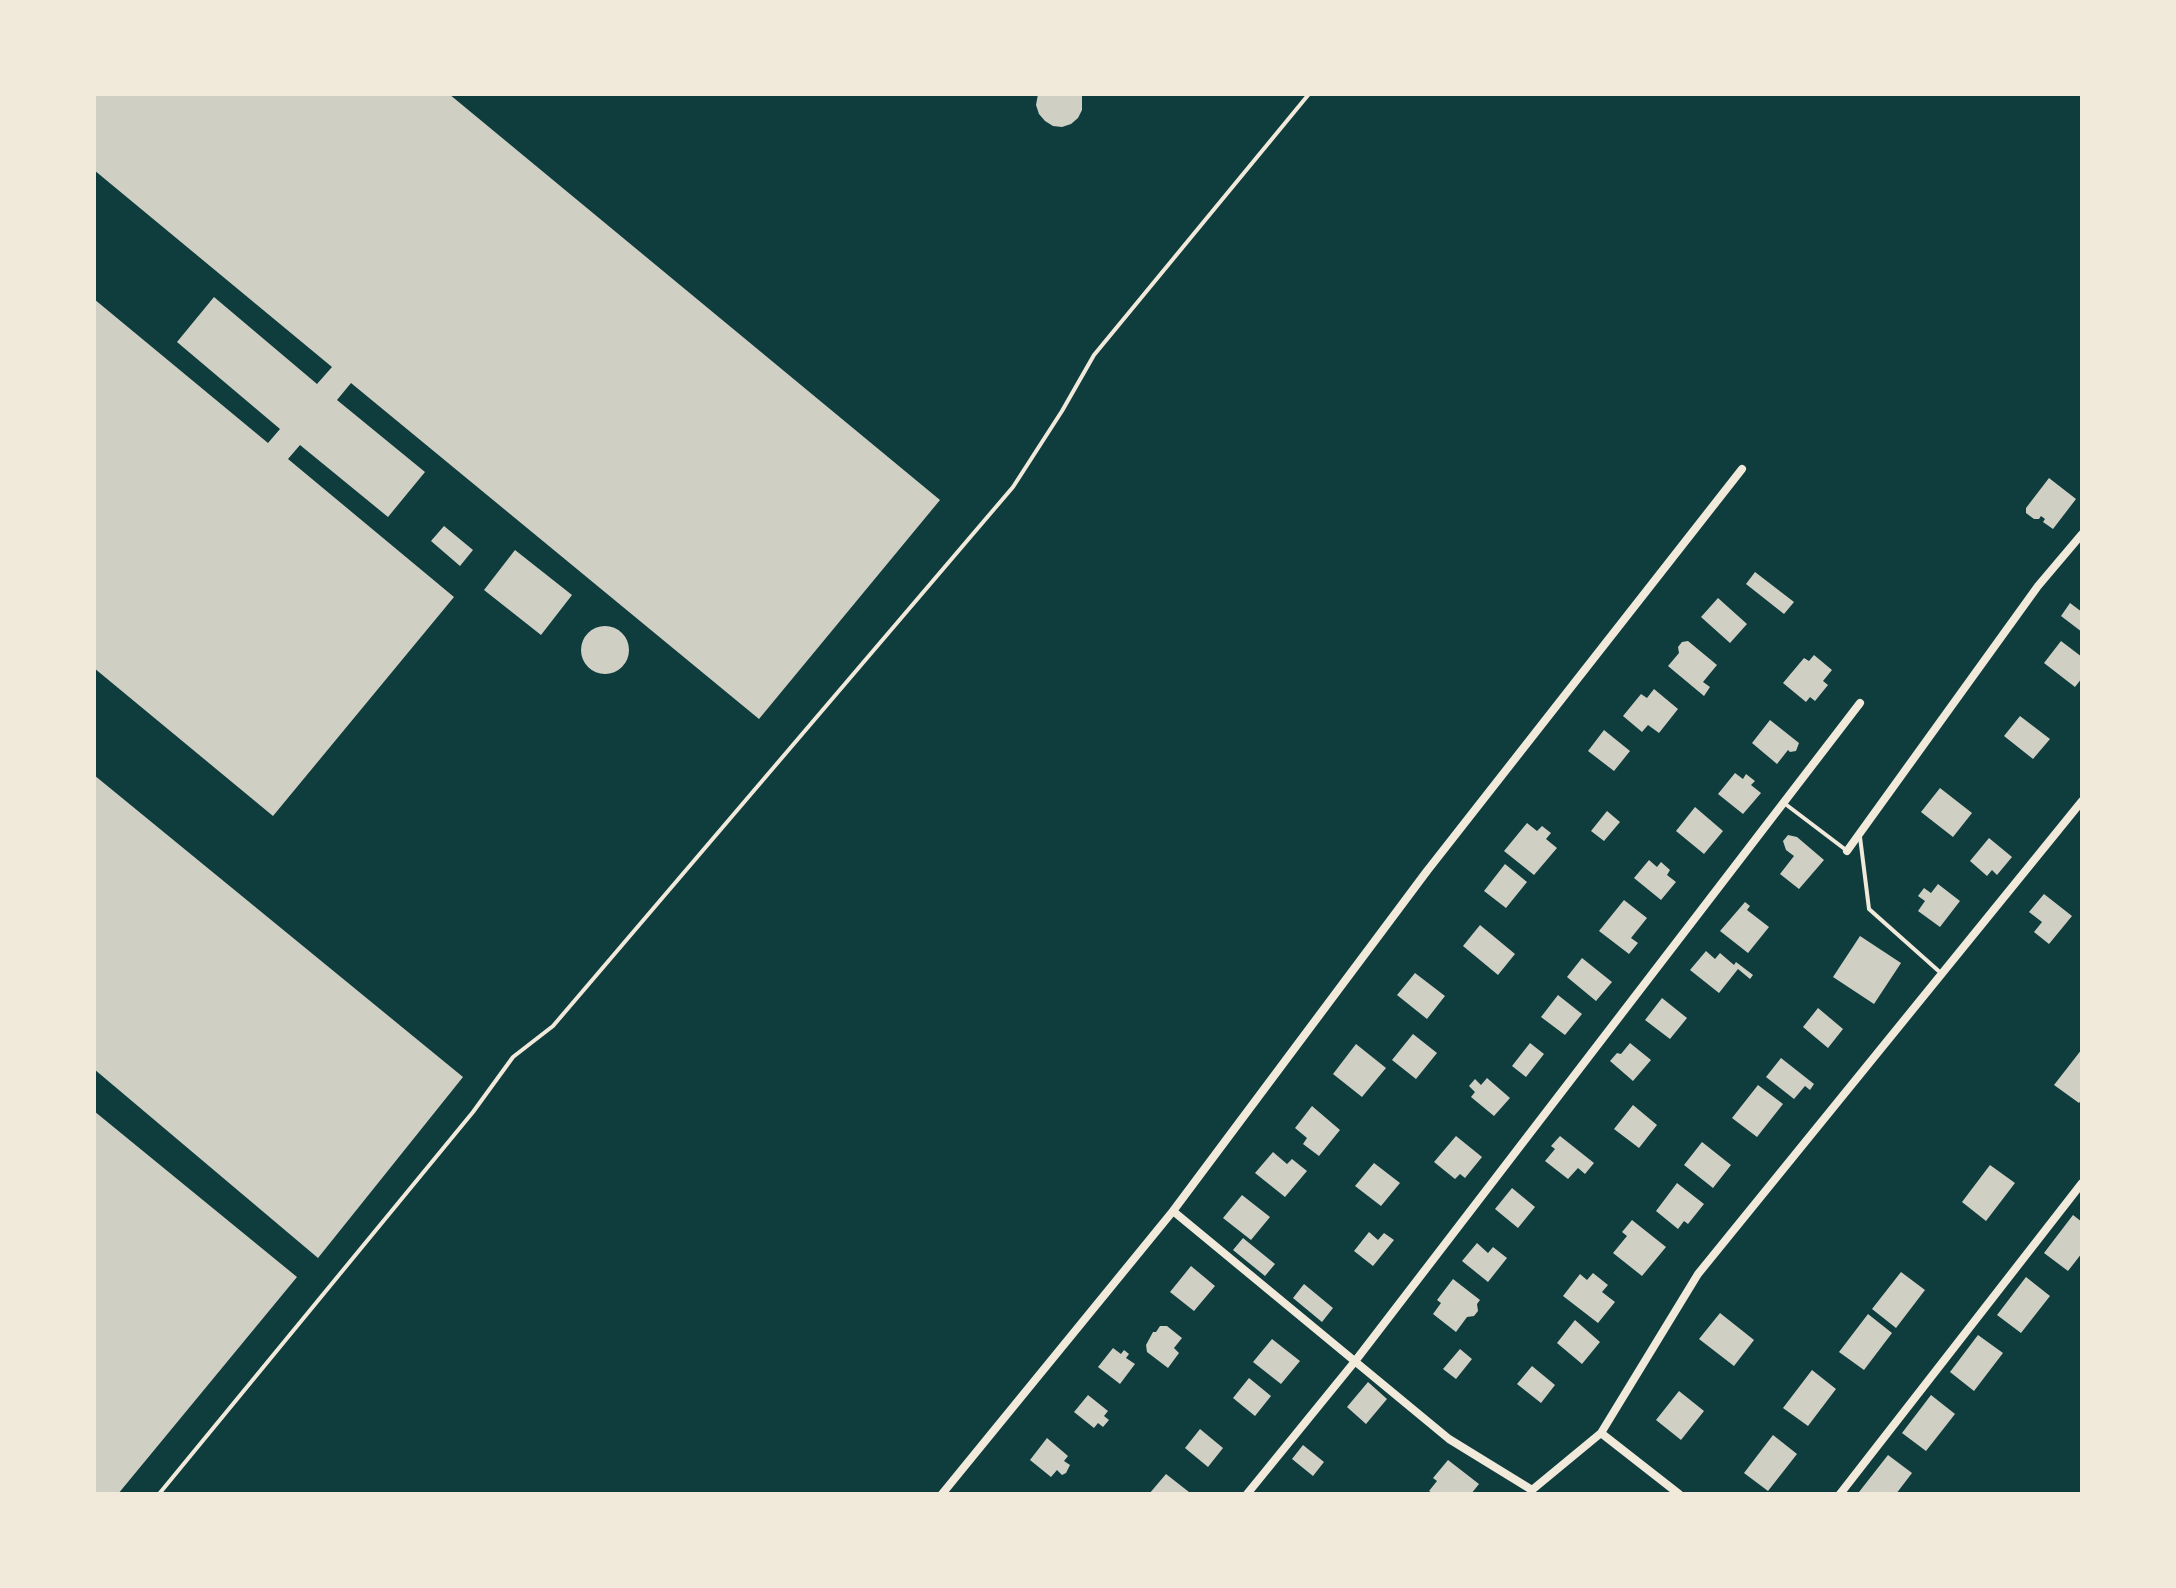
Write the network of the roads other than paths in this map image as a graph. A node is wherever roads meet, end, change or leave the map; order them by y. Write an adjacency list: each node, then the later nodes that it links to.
1 (1309, 94): 15 (lane)
2 (1742, 469): 11 (street)
3 (2082, 534): 7 (street)
4 (1860, 703): 6 (street)
5 (2082, 801): 9 (street)
6 (1784, 803): 8 (lane); 12 (street)
7 (1859, 835): 8 (street); 9 (lane)
8 (1847, 851)
9 (1942, 974): 13 (street)
10 (2082, 1183): 19 (street)
11 (1173, 1211): 12 (street); 16 (street)
12 (1356, 1360): 14 (street); 17 (street)
13 (1601, 1433): 14 (street); 18 (street)
14 (1530, 1492)
15 (159, 1494)
16 (942, 1494)
17 (1247, 1494)
18 (1679, 1494)
19 (1840, 1494)

